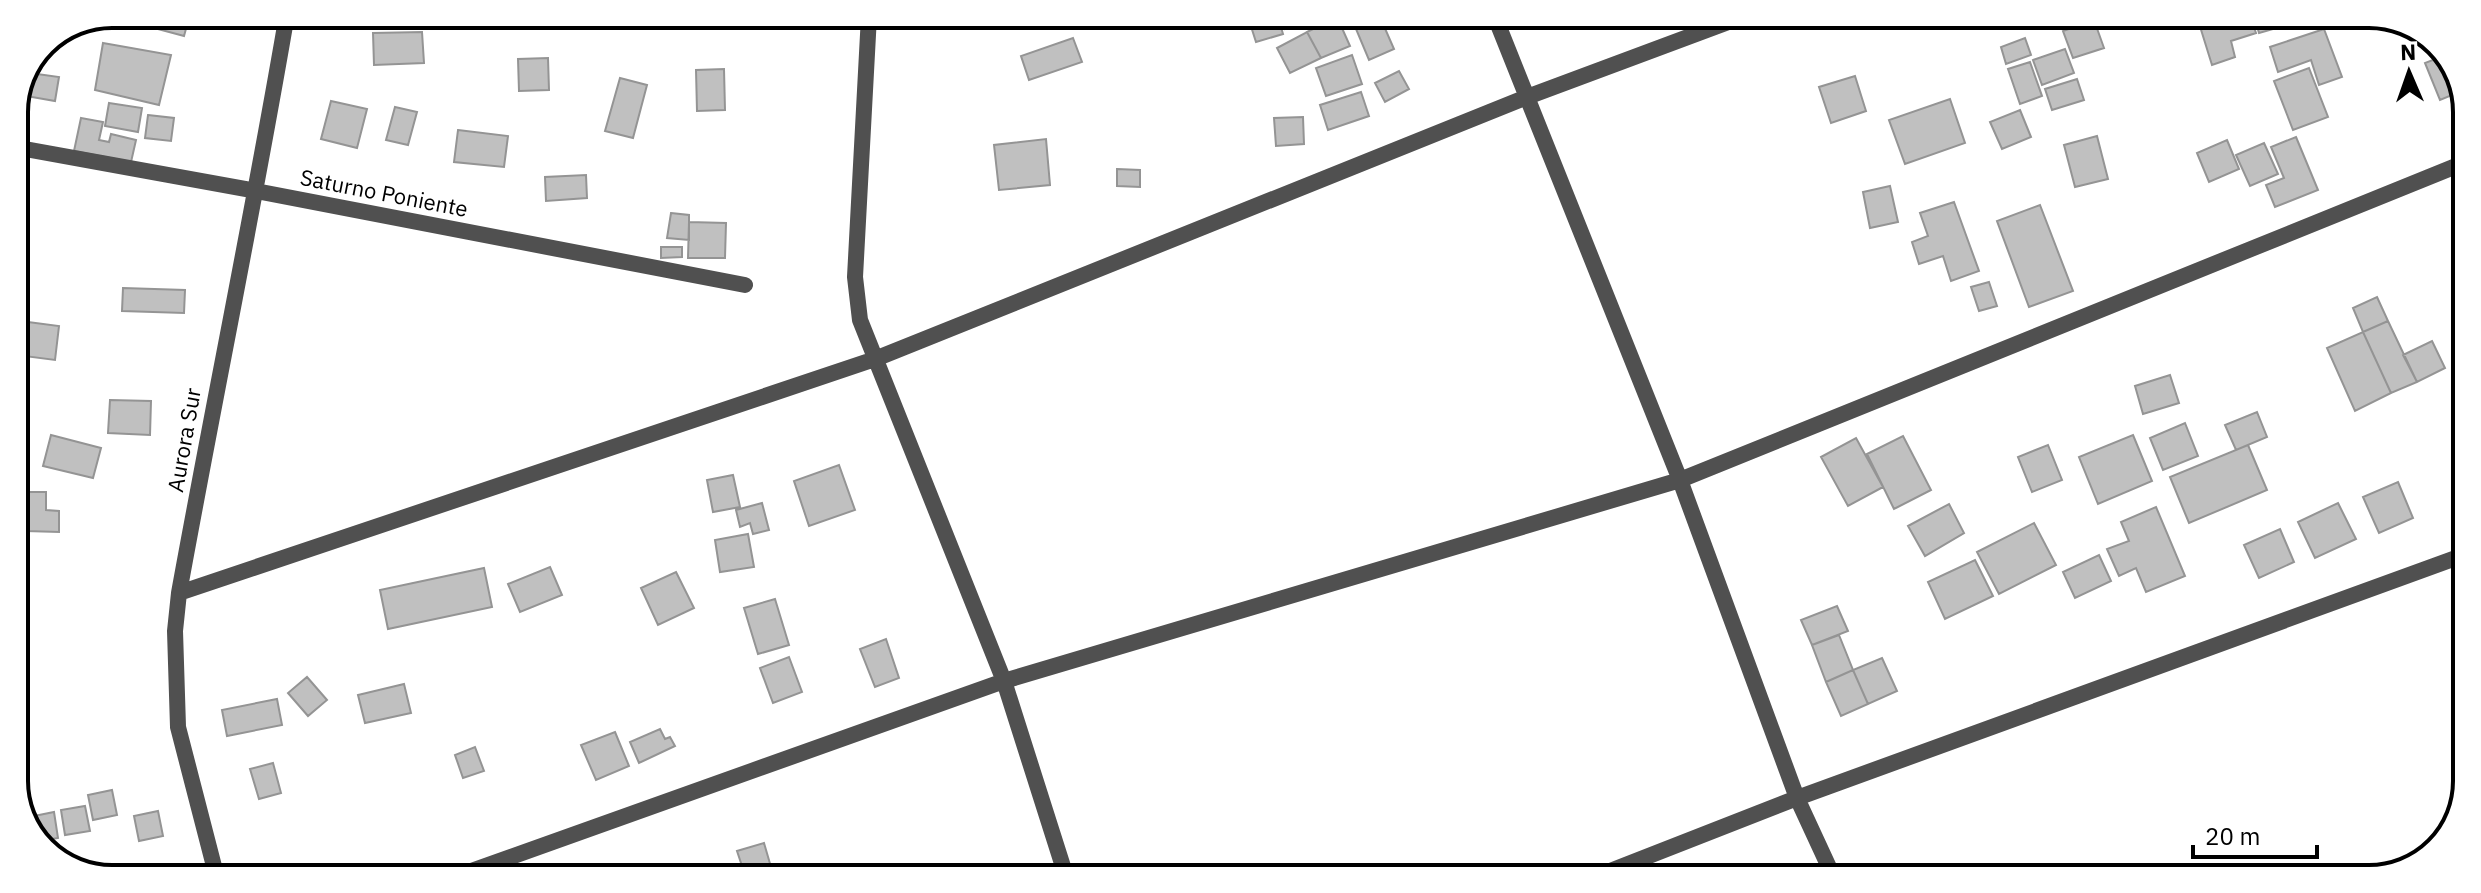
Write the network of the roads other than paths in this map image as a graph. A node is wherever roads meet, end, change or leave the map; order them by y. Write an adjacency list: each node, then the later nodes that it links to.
1 (285, 28): 8 (street, Aurora Sur)
2 (868, 28): 10 (street)
3 (1499, 28): 5 (street)
4 (1712, 28): 5 (street)
5 (1527, 97): 10 (street); 11 (street)
6 (28, 150): 8 (street, Saturno Poniente)
7 (2453, 167): 11 (street)
8 (256, 191): 9 (street, Saturno Poniente); 13 (street, Aurora Sur)
9 (745, 285)
10 (875, 359): 13 (street); 14 (street)
11 (1680, 480): 14 (street); 15 (street)
12 (2453, 559): 15 (street)
13 (179, 593): 16 (street, Aurora Sur)
14 (1004, 681): 17 (street); 18 (street)
15 (1797, 798): 19 (street); 20 (street)
16 (214, 865)
17 (488, 865)
18 (1063, 865)
19 (1626, 865)
20 (1828, 865)

